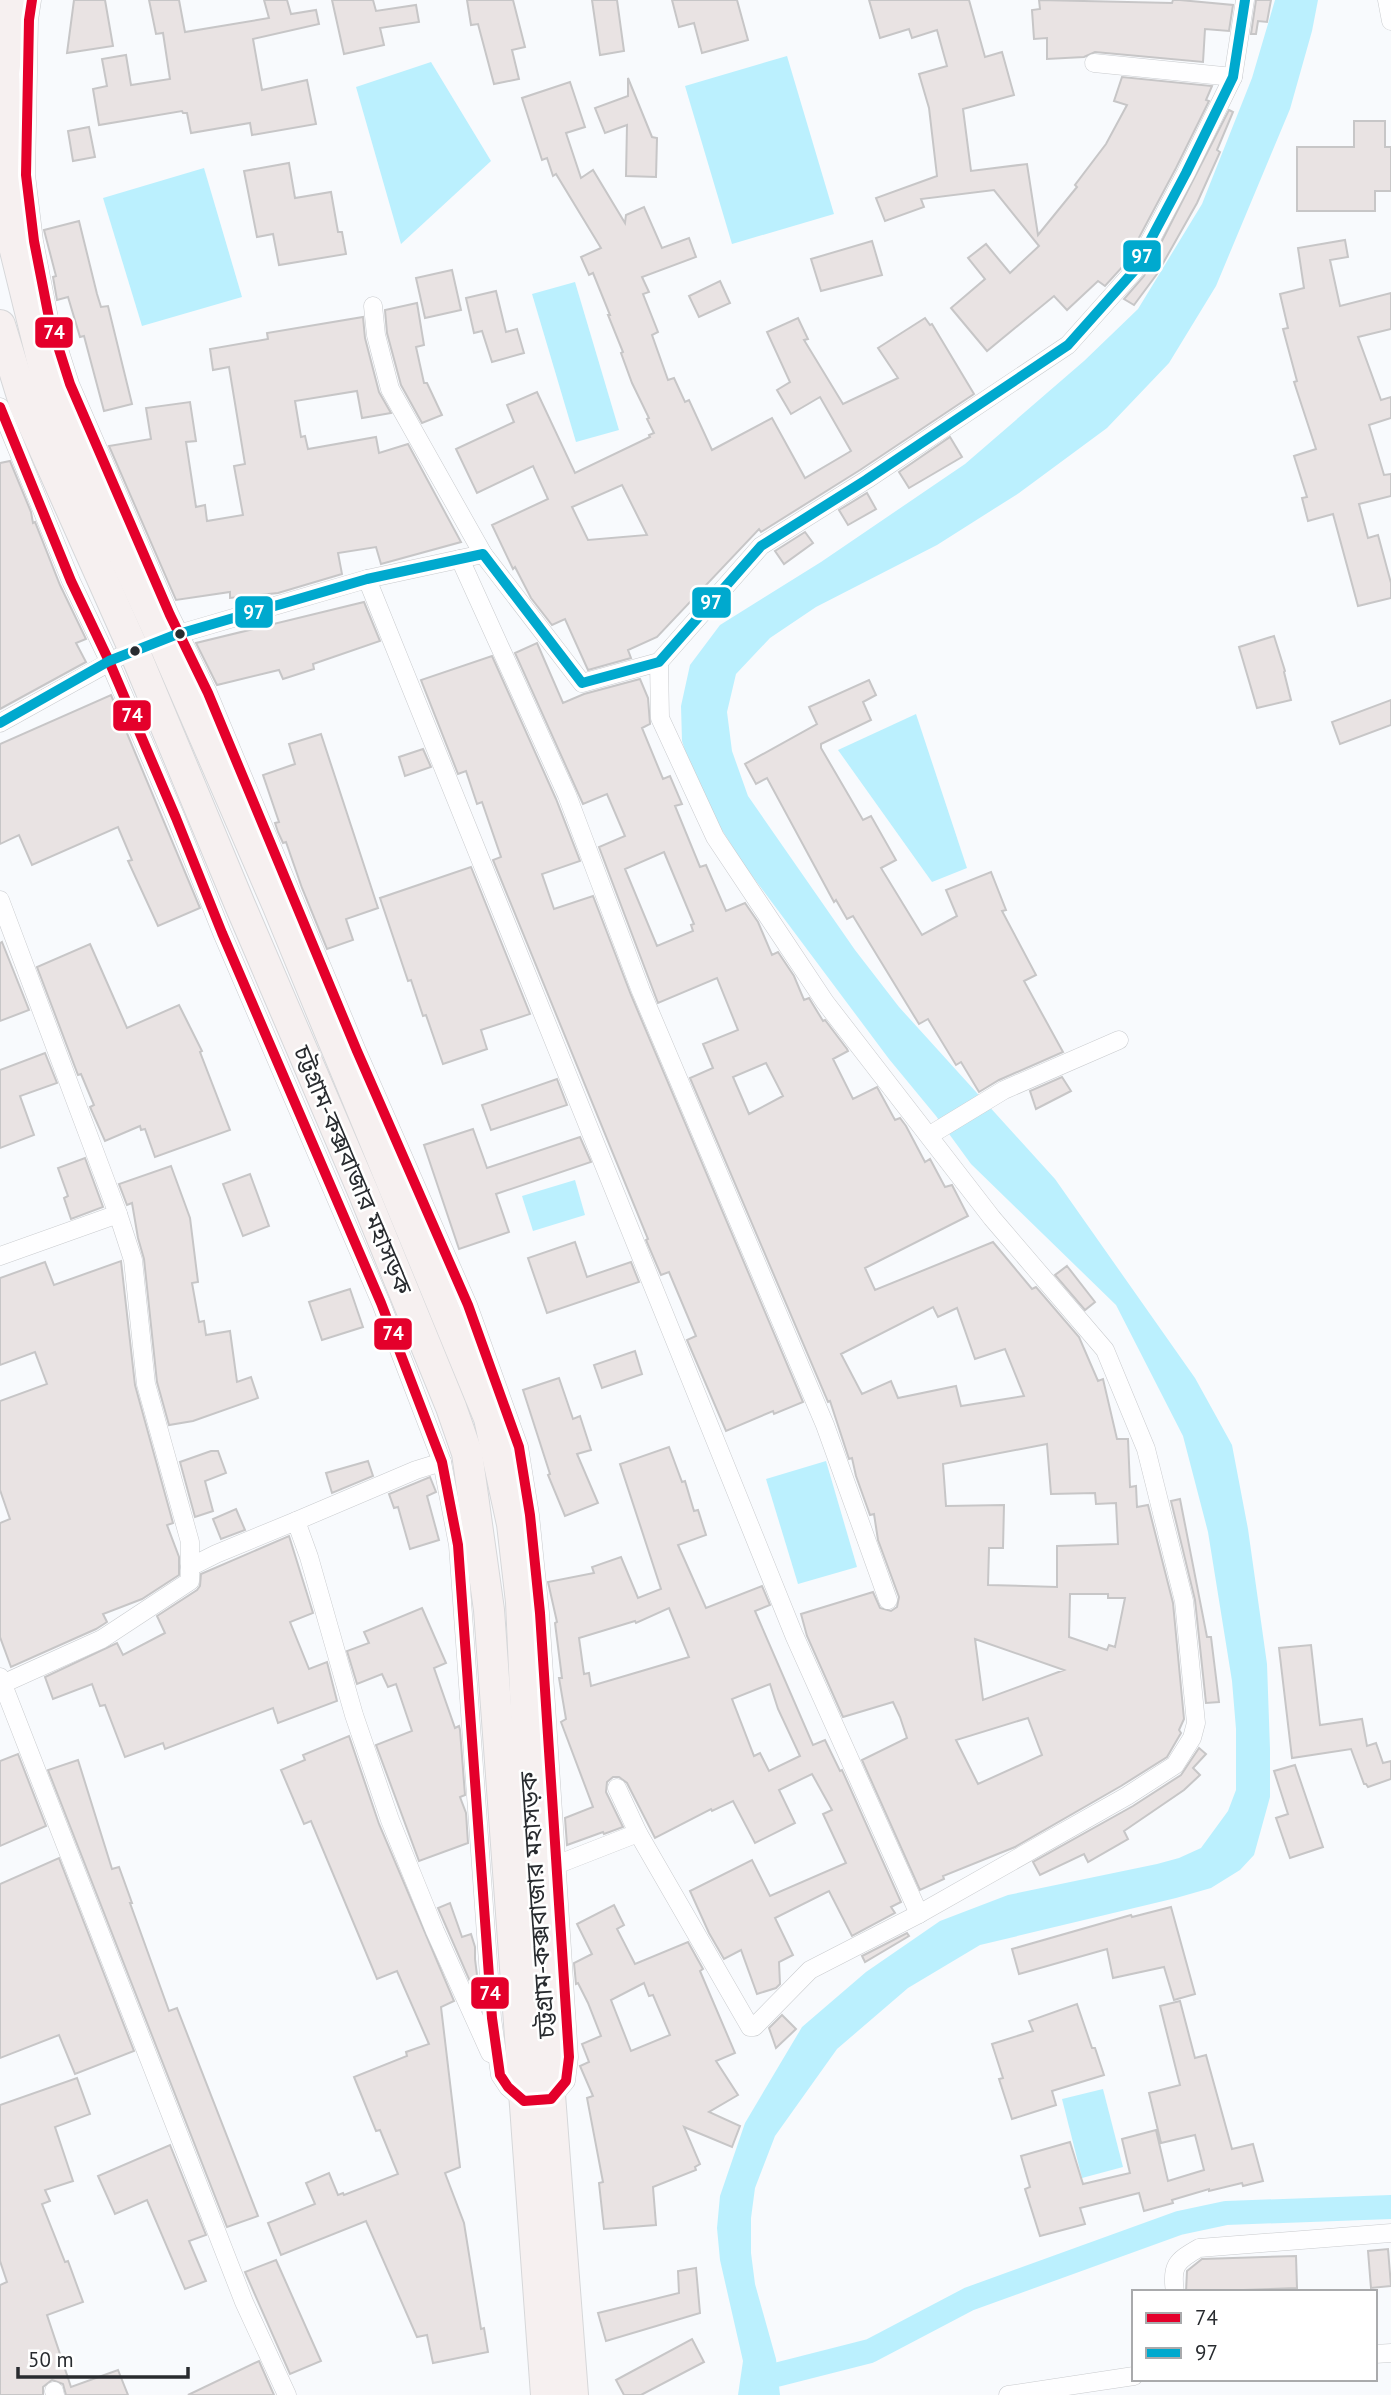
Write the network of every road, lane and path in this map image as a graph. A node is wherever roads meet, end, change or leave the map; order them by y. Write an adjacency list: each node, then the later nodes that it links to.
1 (13, 0): 30 (highway, চট্টগ্রাম-কক্সবাজার মহাসড়ক)
2 (32, 0): 14 (street)
3 (1245, 0): 7 (street)
4 (1388, 0): 5 (street)
5 (1391, 21)
6 (1094, 63): 7 (street)
7 (1233, 77): 16 (street)
8 (373, 306): 11 (street)
9 (0, 326): 28 (highway, চট্টগ্রাম-কক্সবাজার মহাসড়ক)
10 (0, 407): 15 (street)
11 (483, 554): 12 (street); 16 (street)
12 (460, 559): 13 (street); 26 (street)
13 (367, 579): 14 (street); 38 (street)
14 (178, 634): 30 (street)
15 (115, 659): 17 (street); 23 (street)
16 (659, 662): 20 (street)
17 (0, 723)
18 (0, 900): 21 (street)
19 (1119, 1040): 20 (street)
20 (934, 1132): 38 (street)
21 (118, 1214): 22 (street); 25 (street)
22 (0, 1255)
23 (442, 1462): 24 (street); 27 (street)
24 (296, 1521): 25 (street); 39 (street)
25 (190, 1567): 29 (street)
26 (888, 1600)
27 (464, 1634): 28 (street); 31 (street)
28 (492, 1653): 32 (highway, চট্টগ্রাম-কক্সবাজার মহাসড়ক)
29 (1, 1681): 45 (street)
30 (536, 1713): 33 (street); 34 (highway, চট্টগ্রাম-কক্সবাজার মহাসড়ক)
31 (472, 1740): 32 (street); 39 (street)
32 (499, 1756): 40 (highway, চট্টগ্রাম-কক্সবাজার মহাসড়ক)
33 (550, 1758): 34 (street); 37 (street)
34 (529, 1782): 40 (highway, চট্টগ্রাম-কক্সবাজার মহাসড়ক)
35 (617, 1788): 36 (street)
36 (638, 1833): 37 (street); 38 (street)
37 (556, 1866): 40 (street)
38 (919, 1914)
39 (500, 2075): 40 (street)
40 (538, 2100): 44 (highway, চট্টগ্রাম-কক্সবাজার মহাসড়ক)
41 (1391, 2233): 42 (street)
42 (1175, 2290)
43 (1132, 2376): 46 (street)
44 (552, 2392)
45 (287, 2395)
46 (1009, 2395)

